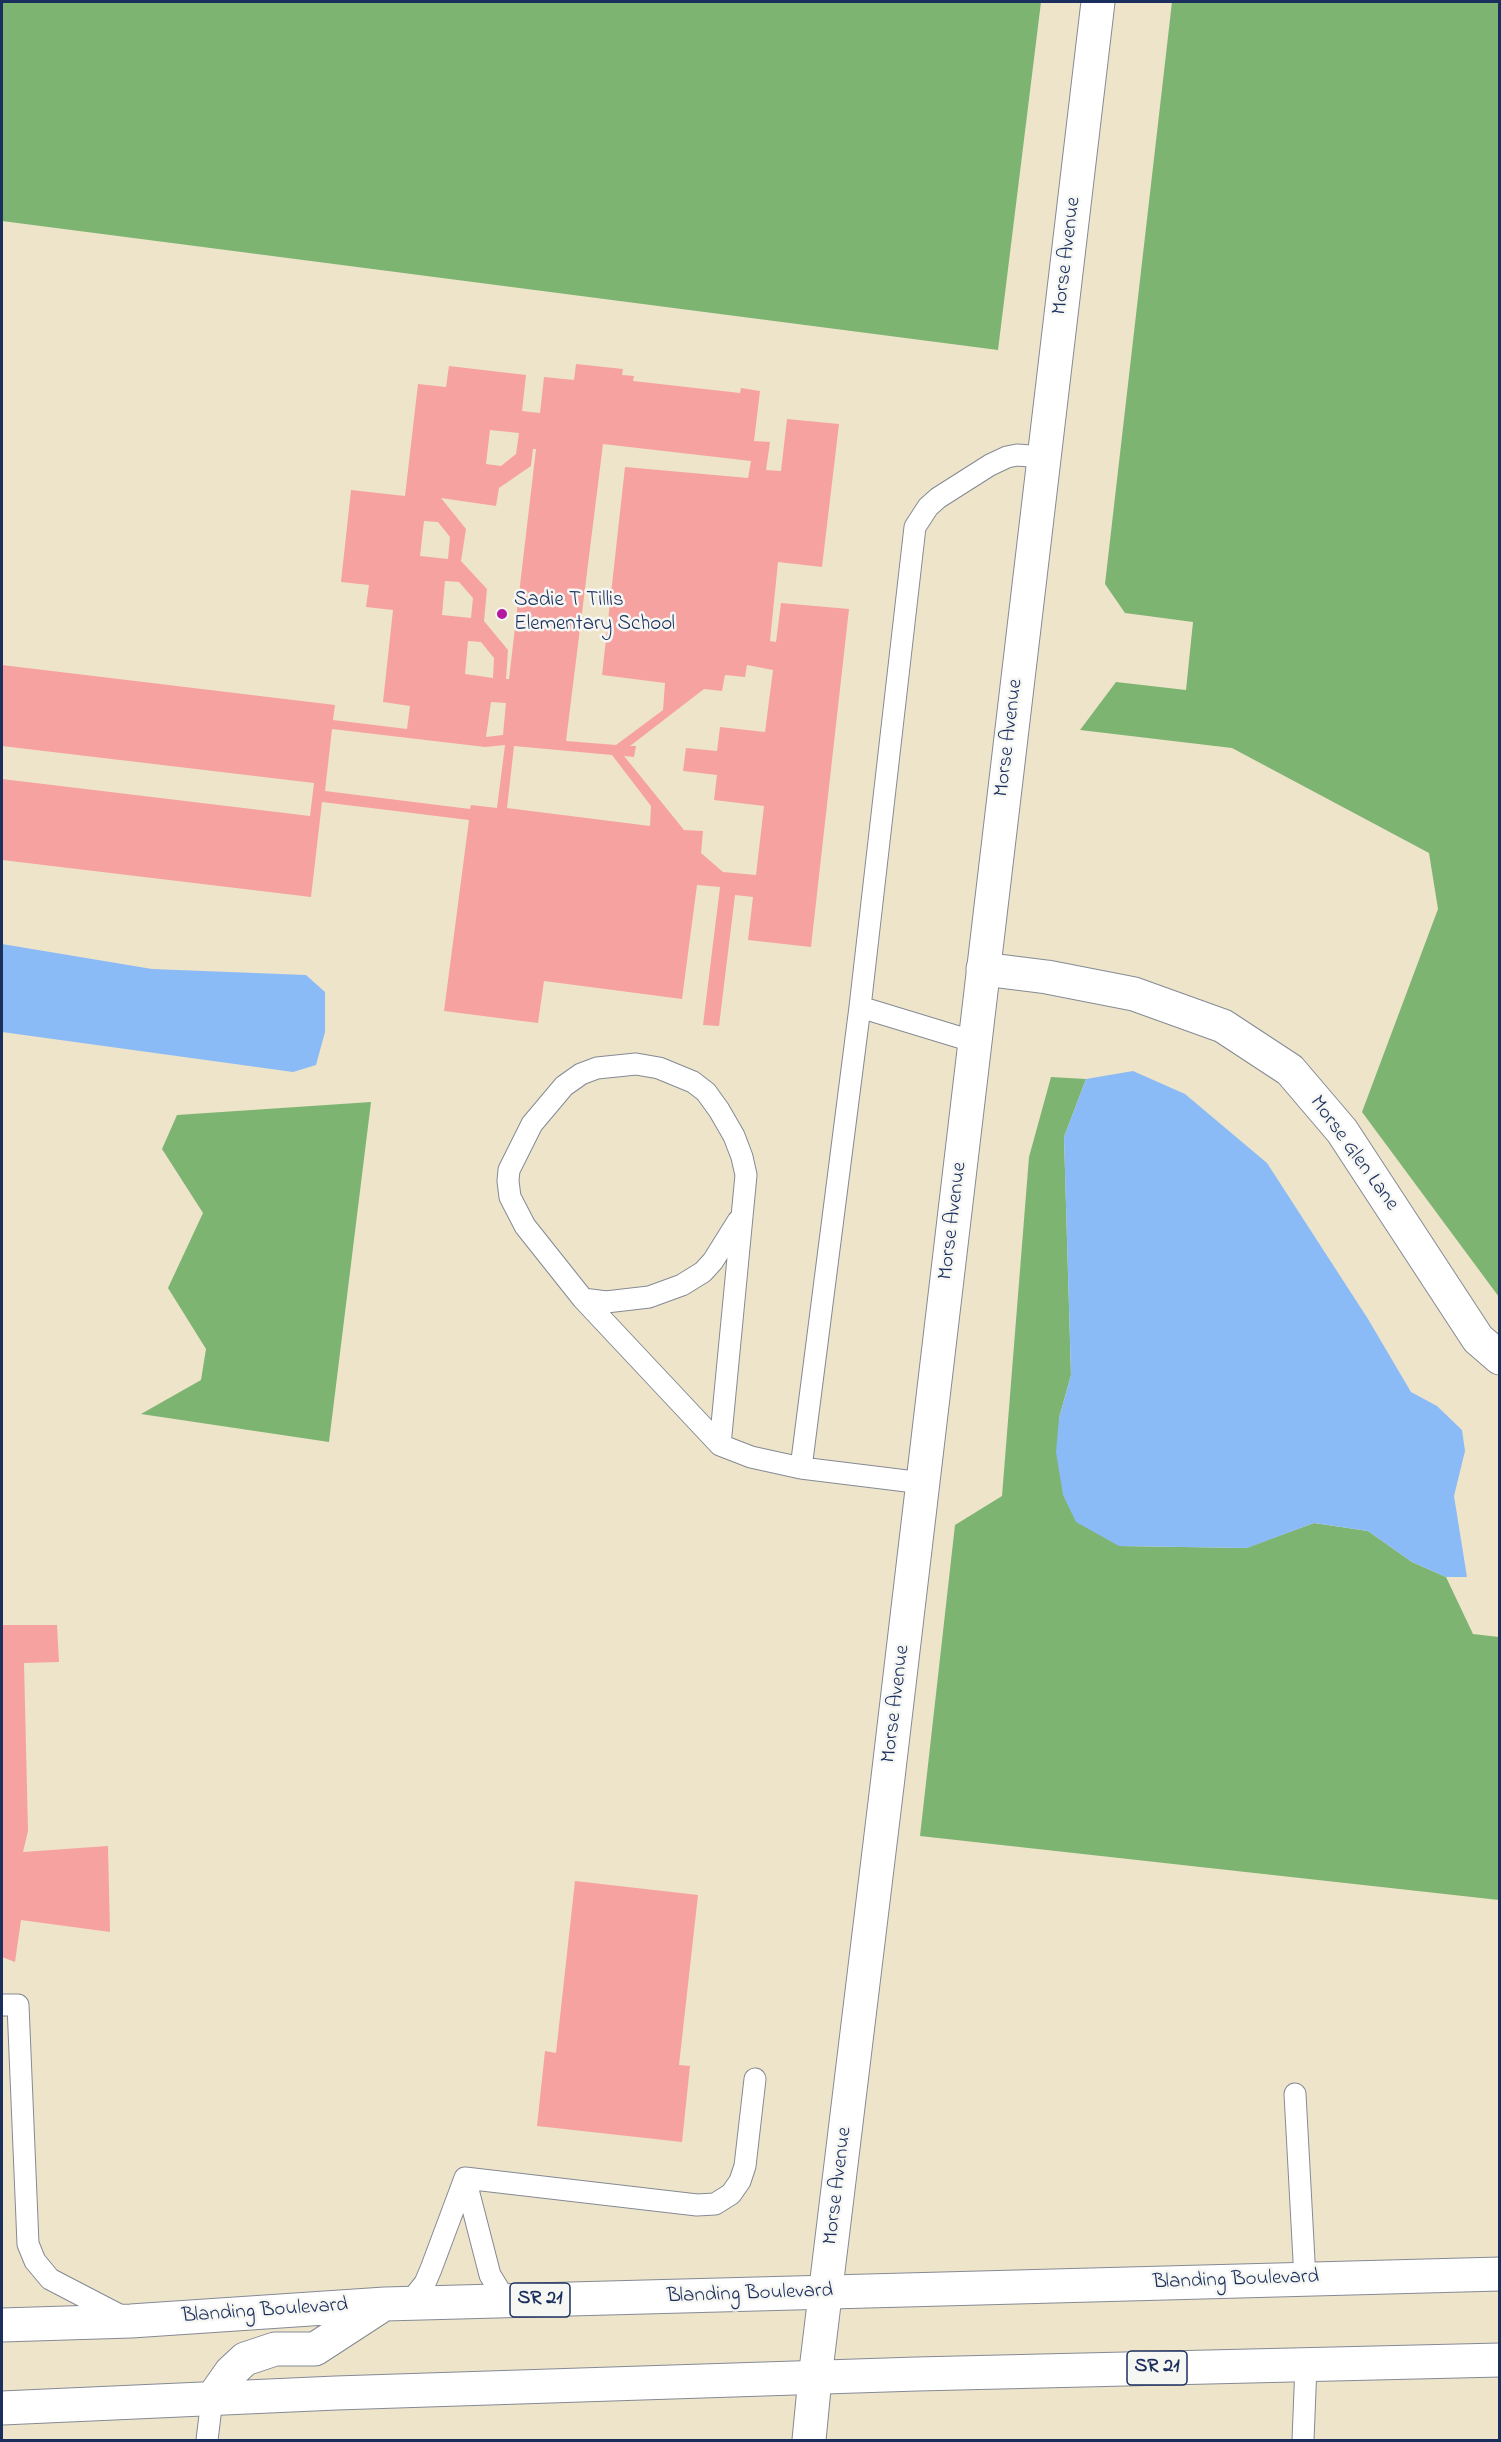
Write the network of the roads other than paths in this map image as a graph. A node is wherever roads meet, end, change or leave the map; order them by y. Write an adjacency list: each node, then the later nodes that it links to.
1 (1098, 2): 2 (main road, Morse Avenue)
2 (1044, 457): 3 (main road, Morse Avenue); 4 (lane)
3 (983, 969): 5 (main road, Morse Avenue); 8 (main road, Morse Glen Lane)
4 (860, 1007): 5 (lane); 10 (lane)
5 (975, 1042): 11 (main road, Morse Avenue)
6 (742, 1214): 7 (lane); 7 (lane); 9 (lane)
7 (583, 1299): 9 (lane)
8 (1500, 1358)
9 (720, 1445): 10 (lane)
10 (801, 1468): 11 (lane)
11 (923, 1483): 18 (main road, Morse Avenue)
12 (10, 2005): 21 (lane)
13 (755, 2079): 15 (lane)
14 (1295, 2094): 17 (lane)
15 (465, 2178): 19 (lane); 20 (lane)
16 (1500, 2274): 17 (main road, Blanding Boulevard / SR 21)
17 (1305, 2279): 18 (main road, Blanding Boulevard / SR 21)
18 (826, 2293): 19 (main road, Blanding Boulevard / SR 21); 25 (main road, Morse Avenue)
19 (506, 2301): 20 (main road, Blanding Boulevard / SR 21)
20 (397, 2304): 21 (main road, Blanding Boulevard / SR 21); 26 (main road)
21 (131, 2321): 22 (main road, Blanding Boulevard / SR 21)
22 (2, 2325)
23 (1500, 2360): 24 (main road, SR 21)
24 (1306, 2365): 25 (main road, SR 21); 30 (lane)
25 (815, 2378): 26 (main road, SR 21); 29 (main road, Morse Avenue)
26 (212, 2399): 27 (main road, SR 21); 28 (lane)
27 (2, 2408)
28 (207, 2440)
29 (809, 2440)
30 (1303, 2440)

